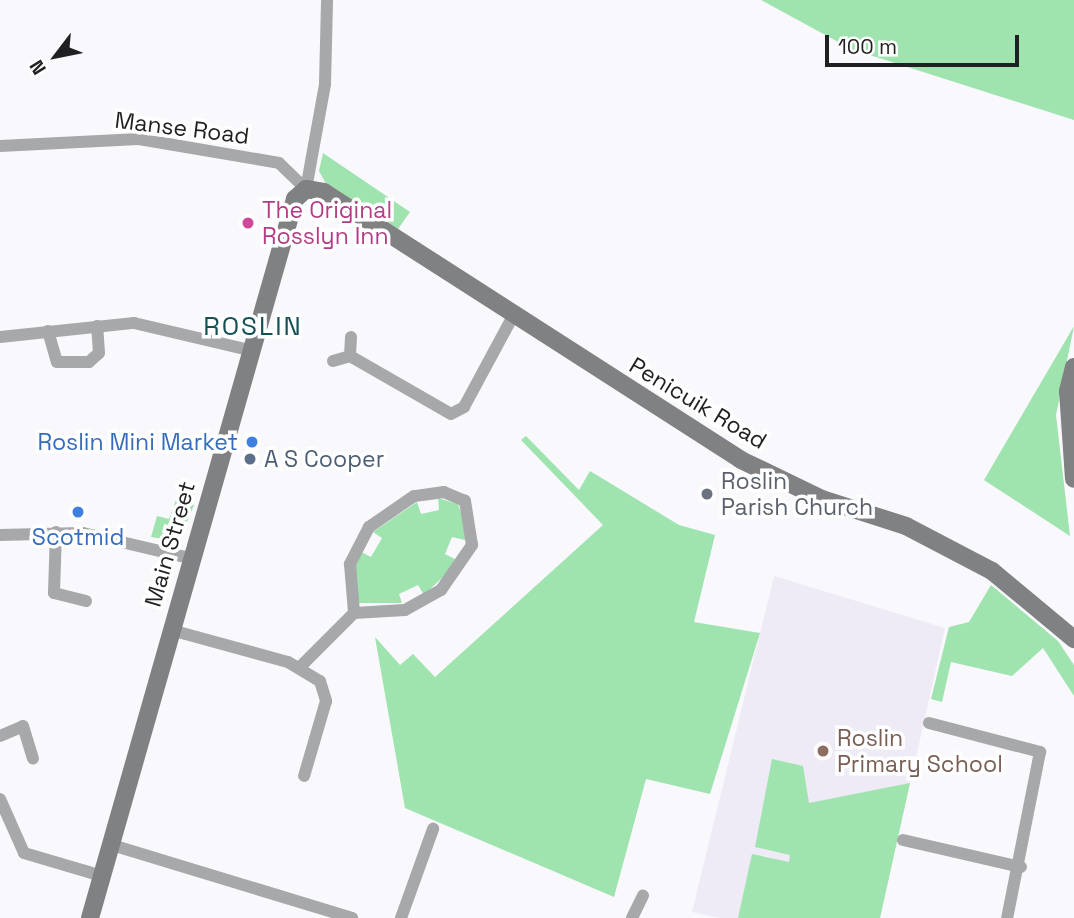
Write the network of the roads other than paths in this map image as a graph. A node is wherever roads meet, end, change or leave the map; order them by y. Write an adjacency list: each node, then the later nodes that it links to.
1 (327, 0): 3 (street)
2 (0, 146): 3 (street, Manse Road)
3 (306, 188): 4 (main road, Penicuik Road); 9 (main road, Main Street)
4 (513, 316): 8 (street); 18 (main road, Penicuik Road)
5 (97, 326): 6 (street); 6 (street); 9 (street)
6 (48, 331): 7 (street)
7 (0, 337)
8 (351, 337)
9 (253, 351): 14 (main road, Main Street)
10 (1074, 367): 11 (main road)
11 (1074, 479)
12 (56, 532): 13 (street); 14 (street); 15 (street)
13 (0, 535)
14 (190, 558): 17 (main road, Main Street)
15 (86, 601)
16 (354, 613): 16 (street); 19 (street)
17 (171, 630): 19 (street); 27 (main road, Main Street)
18 (1074, 639)
19 (300, 667): 23 (street)
20 (929, 723): 28 (street)
21 (0, 736): 22 (street)
22 (33, 759)
23 (304, 776)
24 (0, 799): 29 (street)
25 (433, 829): 33 (street)
26 (903, 841): 28 (street)
27 (112, 845): 29 (main road, Main Street); 32 (street)
28 (1021, 867): 35 (street)
29 (103, 876): 31 (main road, Main Street)
30 (643, 895): 34 (street)
31 (90, 918)
32 (352, 918)
33 (401, 918)
34 (632, 918)
35 (1007, 918)

